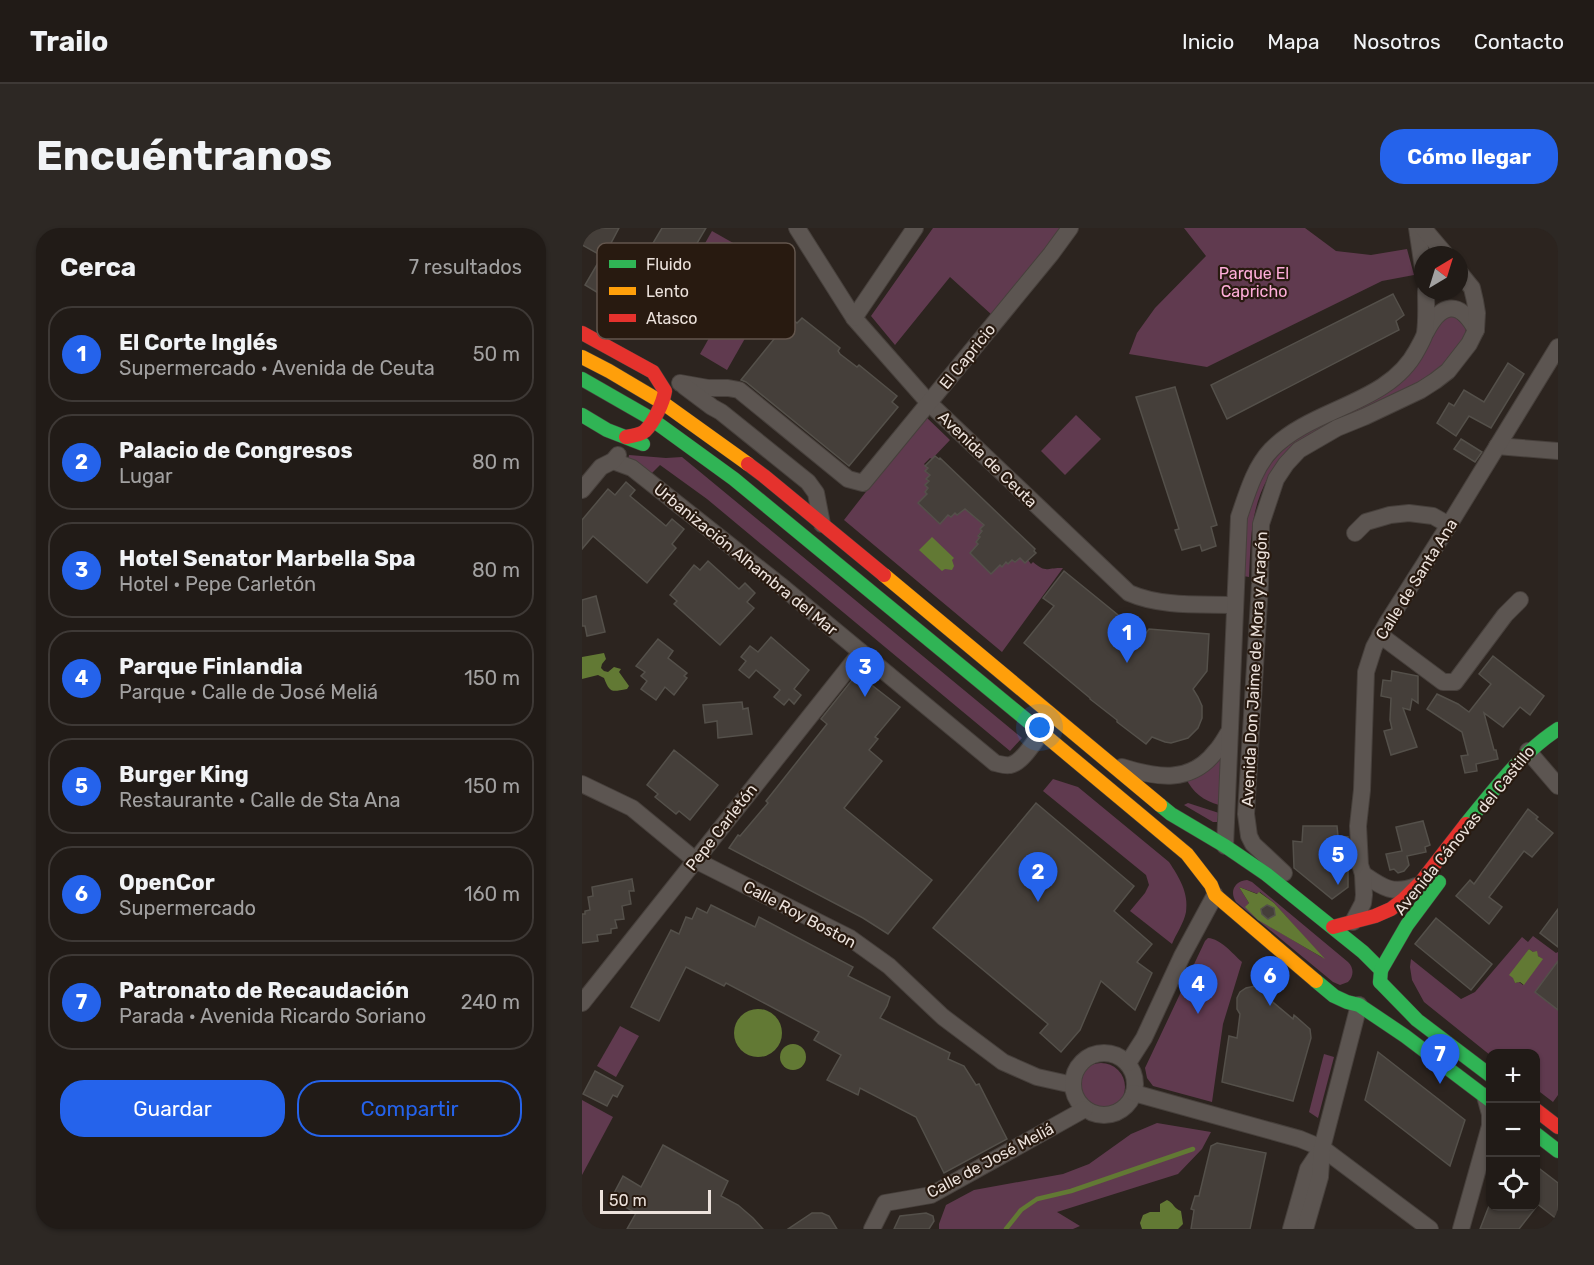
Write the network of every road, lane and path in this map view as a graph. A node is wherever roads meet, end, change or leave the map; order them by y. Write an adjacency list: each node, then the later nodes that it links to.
1 (797, 228): 10 (street, Avenida de Ceuta)
2 (915, 228): 10 (street)
3 (1070, 228): 19 (street, El Capricio)
4 (1417, 228): 6 (street)
5 (1423, 228): 7 (street)
6 (1420, 246)
7 (1438, 246)
8 (1468, 283): 11 (street)
9 (1426, 300): 13 (street, Avenida Don Jaime de Mora y Aragón)
10 (854, 318): 19 (street, Avenida de Ceuta)
11 (1476, 330): 13 (street); 51 (street, Avenida Don Jaime de Mora y Aragón)
12 (582, 333): 16 (main road)
13 (1425, 334): 32 (street, Avenida Don Jaime de Mora y Aragón)
14 (1558, 347): 23 (street, Calle de Santa Ana)
15 (582, 357): 18 (main road)
16 (653, 372): 18 (street)
17 (582, 379): 21 (main road)
18 (670, 392): 19 (street, El Capricio); 21 (main road); 28 (main road); 28 (street)
19 (929, 403): 32 (street, Avenida de Ceuta)
20 (582, 415): 22 (main road)
21 (653, 419): 22 (main road); 24 (main road)
22 (626, 437): 24 (main road); 26 (street)
23 (1497, 446): 25 (street); 29 (street, Calle de Santa Ana)
24 (694, 447): 37 (main road)
25 (1558, 451)
26 (613, 461): 27 (street); 34 (street, Urbanización Alhambra del Mar)
27 (582, 490)
28 (822, 525): 40 (main road)
29 (1449, 525): 30 (street); 33 (street, Calle de Santa Ana)
30 (1355, 533)
31 (1520, 600): 33 (street)
32 (1234, 605): 36 (street, Avenida Don Jaime de Mora y Aragón)
33 (1380, 635): 48 (street, Calle de Santa Ana)
34 (861, 652): 37 (street, Urbanización Alhambra del Mar); 44 (street, Pepe Carletón)
35 (1558, 729): 39 (main road, Avenida Cánovas del Castillo)
36 (1229, 731): 40 (street); 43 (street, Avenida Don Jaime de Mora y Aragón)
37 (1041, 733): 49 (main road)
38 (1558, 745): 39 (main road, Avenida Cánovas del Castillo)
39 (1532, 761): 42 (street); 50 (main road, Avenida Cánovas del Castillo)
40 (1110, 763): 43 (main road)
41 (582, 784): 44 (street, Calle Roy Boston)
42 (1558, 786)
43 (1224, 852): 47 (main road)
44 (695, 860): 56 (street, Pepe Carletón); 61 (street, Calle Roy Boston)
45 (1241, 871): 47 (main road)
46 (1446, 873): 54 (main road, Avenida Cánovas del Castillo)
47 (1266, 874): 51 (main road)
48 (1362, 874): 50 (street); 52 (street, Calle de Santa Ana)
49 (1217, 884): 58 (main road); 59 (street)
50 (1417, 886): 52 (main road, Avenida Cánovas del Castillo)
51 (1305, 906): 53 (main road)
52 (1353, 922): 53 (main road, Avenida Cánovas del Castillo)
53 (1334, 927): 55 (main road)
54 (1402, 933): 55 (main road, Avenida Cánovas del Castillo); 57 (main road)
55 (1380, 976): 57 (main road); 58 (main road, Avenida Cánovas del Castillo)
56 (582, 1003)
57 (1401, 1004): 60 (main road)
58 (1359, 1005): 63 (main road); 69 (street)
59 (1128, 1063): 61 (street); 62 (street)
60 (1486, 1072)
61 (1073, 1085): 65 (street)
62 (1134, 1093): 65 (street); 69 (street)
63 (1486, 1097)
64 (1489, 1103): 75 (street)
65 (1085, 1109): 71 (street, Calle de José Meliá)
66 (1540, 1113): 67 (main road)
67 (1558, 1127)
68 (1540, 1137): 70 (main road)
69 (1322, 1148): 72 (street); 73 (street); 74 (street)
70 (1558, 1151)
71 (872, 1229)
72 (1291, 1229)
73 (1305, 1229)
74 (1430, 1229)
75 (1461, 1229)

